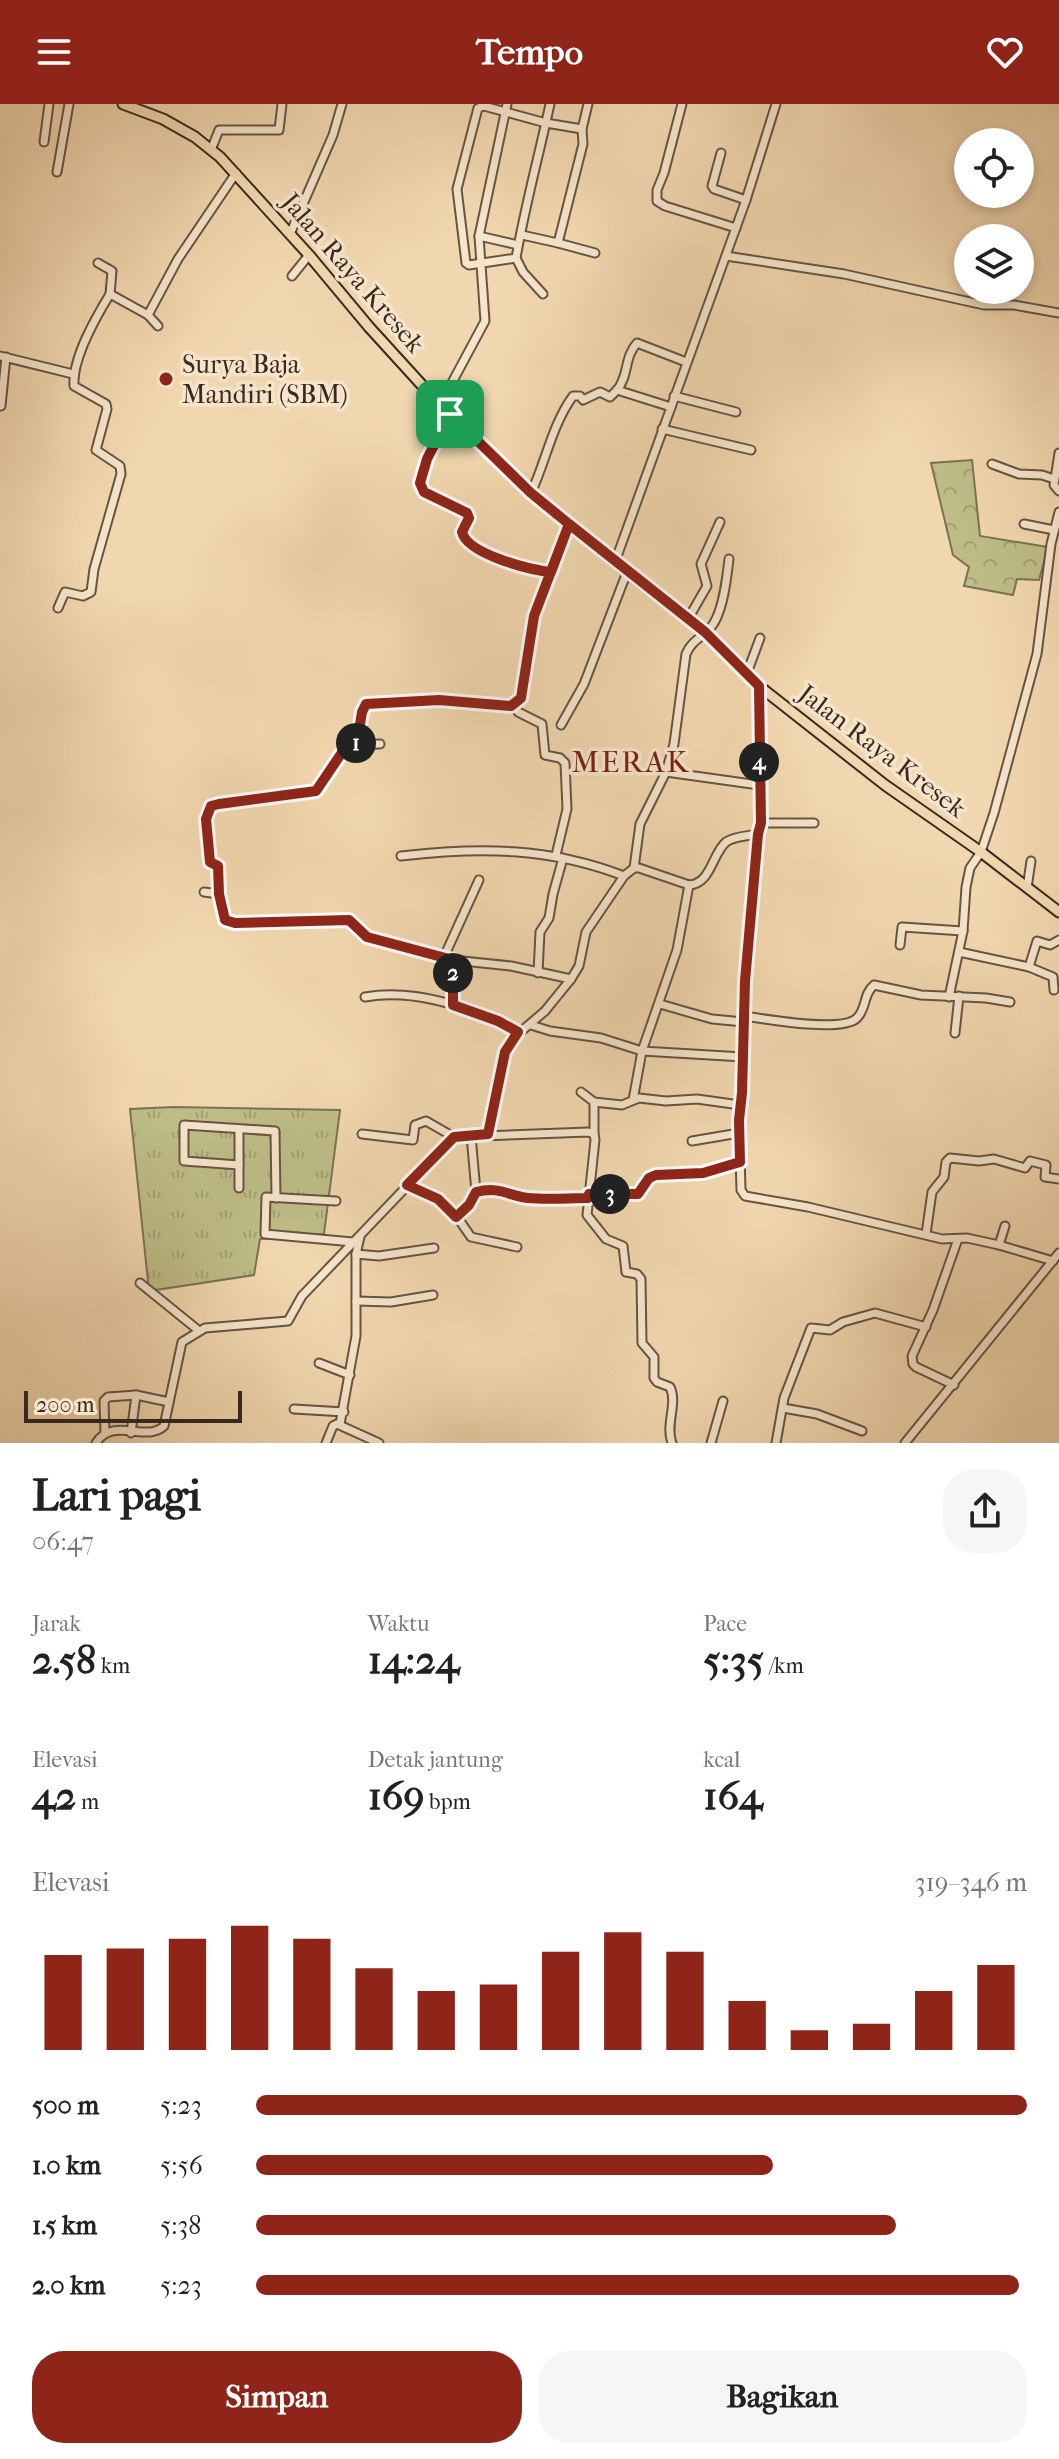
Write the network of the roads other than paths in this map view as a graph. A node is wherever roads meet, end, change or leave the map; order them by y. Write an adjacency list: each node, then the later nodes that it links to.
1 (49, 104): 14 (street)
2 (69, 104): 17 (street)
3 (123, 104): 15 (main road, Jalan Raya Kresek)
4 (282, 104): 15 (street)
5 (342, 104): 21 (street)
6 (550, 104): 12 (street)
7 (588, 104): 13 (street)
8 (682, 104): 20 (street)
9 (776, 104): 19 (street)
10 (481, 105): 11 (street); 31 (street)
11 (506, 108): 12 (street); 23 (street)
12 (546, 123): 13 (street); 22 (street)
13 (582, 129): 24 (street)
14 (44, 142)
15 (211, 150): 18 (main road, Jalan Raya Kresek)
16 (721, 153): 19 (street)
17 (57, 172)
18 (236, 173): 21 (main road, Jalan Raya Kresek); 36 (street)
19 (746, 200): 20 (street)
20 (736, 228): 28 (street)
21 (290, 234): 27 (main road, Jalan Raya Kresek)
22 (522, 235): 24 (street); 25 (street)
23 (479, 236): 25 (street); 31 (street)
24 (558, 243): 26 (street)
25 (518, 245): 29 (street)
26 (595, 253)
27 (309, 255): 32 (street); 43 (main road, Jalan Raya Kresek)
28 (726, 256): 35 (street); 39 (street)
29 (516, 258): 31 (street); 34 (street)
30 (98, 263): 33 (street)
31 (479, 264): 43 (street)
32 (292, 276)
33 (110, 294): 36 (street); 40 (street)
34 (543, 294)
35 (1059, 313)
36 (148, 315): 37 (street)
37 (158, 326)
38 (3, 357): 40 (street); 44 (street)
39 (686, 362): 41 (street); 42 (street)
40 (73, 374): 64 (street)
41 (617, 390): 45 (street); 54 (street)
42 (674, 396): 45 (street); 46 (street)
43 (440, 405): 47 (main road, Jalan Raya Kresek)
44 (1, 406)
45 (671, 407): 48 (street)
46 (736, 412)
47 (450, 414): 54 (main road, Jalan Raya Kresek); 62 (street)
48 (662, 429): 49 (street); 61 (street)
49 (751, 450)
50 (1059, 453): 52 (street)
51 (992, 464): 52 (street)
52 (1054, 479): 53 (street)
53 (1059, 491)
54 (531, 493): 57 (main road, Jalan Raya Kresek)
55 (1059, 512): 59 (street)
56 (720, 522): 65 (street)
57 (569, 524): 61 (main road, Jalan Raya Kresek); 62 (street)
58 (1024, 524): 59 (street)
59 (1054, 530): 79 (street)
60 (729, 559): 66 (street)
61 (615, 562): 63 (main road, Jalan Raya Kresek)
62 (551, 572): 70 (street)
63 (627, 572): 65 (main road, Jalan Raya Kresek); 71 (street)
64 (58, 608)
65 (688, 619): 66 (main road, Jalan Raya Kresek)
66 (705, 632): 68 (main road, Jalan Raya Kresek); 74 (street)
67 (760, 638): 68 (street)
68 (747, 673): 69 (main road, Jalan Raya Kresek)
69 (759, 686): 75 (street); 79 (main road, Jalan Raya Kresek)
70 (514, 705): 72 (street); 81 (street)
71 (561, 725)
72 (357, 743): 73 (street); 89 (street)
73 (380, 744)
74 (666, 772): 75 (street); 83 (street)
75 (759, 785): 76 (street)
76 (761, 823): 77 (street); 78 (street)
77 (814, 823)
78 (758, 834): 86 (street); 107 (street)
79 (981, 852): 87 (main road, Jalan Raya Kresek); 91 (street)
80 (401, 856): 81 (street)
81 (560, 857): 84 (street); 98 (street)
82 (1031, 861): 87 (street)
83 (634, 868): 84 (street); 86 (street)
84 (624, 876): 99 (street)
85 (479, 880): 95 (street)
86 (689, 885): 105 (street)
87 (1027, 888): 90 (main road, Jalan Raya Kresek)
88 (204, 892): 89 (street)
89 (219, 894): 95 (street)
90 (1059, 912)
91 (963, 931): 93 (street); 94 (street)
92 (1059, 940): 97 (street)
93 (900, 945)
94 (959, 952): 97 (street); 103 (street)
95 (444, 957): 96 (street)
96 (453, 960): 98 (street); 106 (street)
97 (1029, 967): 100 (street)
98 (538, 973): 99 (street)
99 (571, 979): 108 (street)
100 (1054, 990)
101 (959, 996): 103 (street); 104 (street); 110 (street)
102 (365, 997): 106 (street)
103 (949, 997): 107 (street)
104 (1010, 1002)
105 (660, 1004): 107 (street); 111 (street)
106 (453, 1005): 109 (street)
107 (744, 1019): 112 (street)
108 (531, 1025): 109 (street); 111 (street)
109 (518, 1032): 120 (street)
110 (955, 1033)
111 (642, 1051): 112 (street); 114 (street)
112 (743, 1057): 116 (street)
113 (581, 1092): 115 (street)
114 (633, 1100): 115 (street); 116 (street)
115 (594, 1102): 121 (street)
116 (740, 1105): 118 (street)
117 (239, 1129): 126 (street); 126 (street); 132 (street)
118 (739, 1133): 124 (street); 125 (street)
119 (362, 1134): 123 (street)
120 (488, 1134): 121 (street); 122 (street)
121 (594, 1134): 131 (street)
122 (471, 1135): 123 (street); 130 (street)
123 (454, 1137): 128 (street)
124 (692, 1141)
125 (740, 1162): 131 (street); 136 (street)
126 (239, 1165): 129 (street)
127 (1059, 1179): 136 (street)
128 (407, 1185): 134 (street); 137 (street)
129 (239, 1188)
130 (476, 1192): 131 (street); 134 (street)
131 (589, 1196): 168 (street)
132 (276, 1198): 133 (street); 139 (street)
133 (336, 1201)
134 (456, 1217): 141 (street)
135 (1005, 1226): 140 (street)
136 (926, 1234): 138 (street)
137 (360, 1235): 139 (street); 144 (street)
138 (958, 1239): 140 (street); 150 (street)
139 (353, 1242): 151 (street)
140 (999, 1245): 145 (street)
141 (517, 1247)
142 (434, 1248): 144 (street)
143 (1059, 1253): 145 (street)
144 (356, 1254): 149 (street)
145 (1052, 1262): 146 (street); 154 (street)
146 (1059, 1268)
147 (140, 1283): 151 (street)
148 (433, 1295): 149 (street)
149 (356, 1301): 153 (street)
150 (926, 1327): 154 (street); 158 (street)
151 (198, 1330): 157 (street)
152 (319, 1363): 153 (street)
153 (350, 1375): 160 (street)
154 (954, 1385): 171 (street)
155 (136, 1395): 157 (street); 163 (street); 164 (street)
156 (723, 1401): 169 (street)
157 (169, 1402): 164 (street)
158 (783, 1408): 162 (street); 170 (street)
159 (294, 1409): 160 (street)
160 (344, 1412): 161 (street)
161 (340, 1424): 166 (street); 167 (street)
162 (862, 1431)
163 (105, 1433): 164 (street); 165 (street)
164 (131, 1433)
165 (96, 1443)
166 (326, 1443)
167 (379, 1443)
168 (672, 1443)
169 (711, 1443)
170 (776, 1443)
171 (905, 1443)

